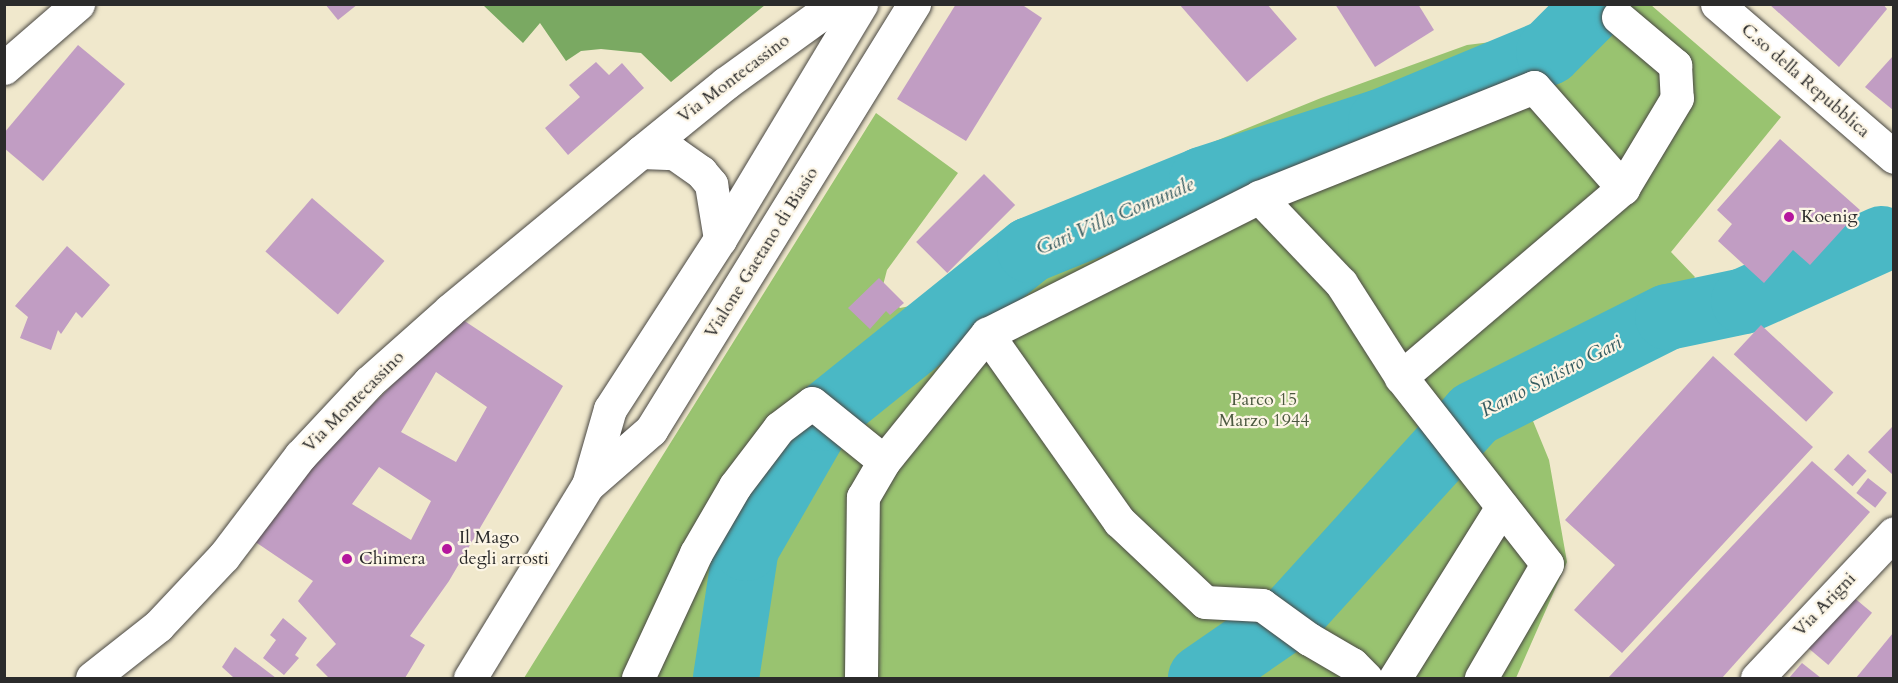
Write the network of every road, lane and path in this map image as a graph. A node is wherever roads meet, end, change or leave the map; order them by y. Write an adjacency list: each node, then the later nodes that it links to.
1 (78, 4): 7 (street)
2 (914, 4): 6 (street, Vialone Gaetano di Biasio)
3 (1717, 4): 9 (street, C.so della Repubblica)
4 (844, 10): 6 (street); 8 (street, Via Montecassino); 12 (street, Vialone Gaetano di Biasio)
5 (1618, 18): 10 (street)
6 (884, 58): 16 (street, Vialone Gaetano di Biasio)
7 (4, 68)
8 (641, 152): 12 (street); 19 (street, Via Montecassino)
9 (1893, 156)
10 (1623, 189): 11 (street); 14 (street)
11 (1259, 197): 13 (street); 14 (street)
12 (720, 239): 16 (street, Vialone Gaetano di Biasio)
13 (987, 334): 15 (street); 23 (street)
14 (1401, 377): 17 (street)
15 (884, 461): 21 (street); 22 (street)
16 (588, 485): 20 (street, Vialone Gaetano di Biasio)
17 (1502, 507): 24 (street); 25 (street)
18 (1893, 533): 26 (street, Via Arigni)
19 (92, 678)
20 (470, 678)
21 (638, 678)
22 (861, 678)
23 (1366, 678)
24 (1395, 678)
25 (1480, 678)
26 (1757, 678)

